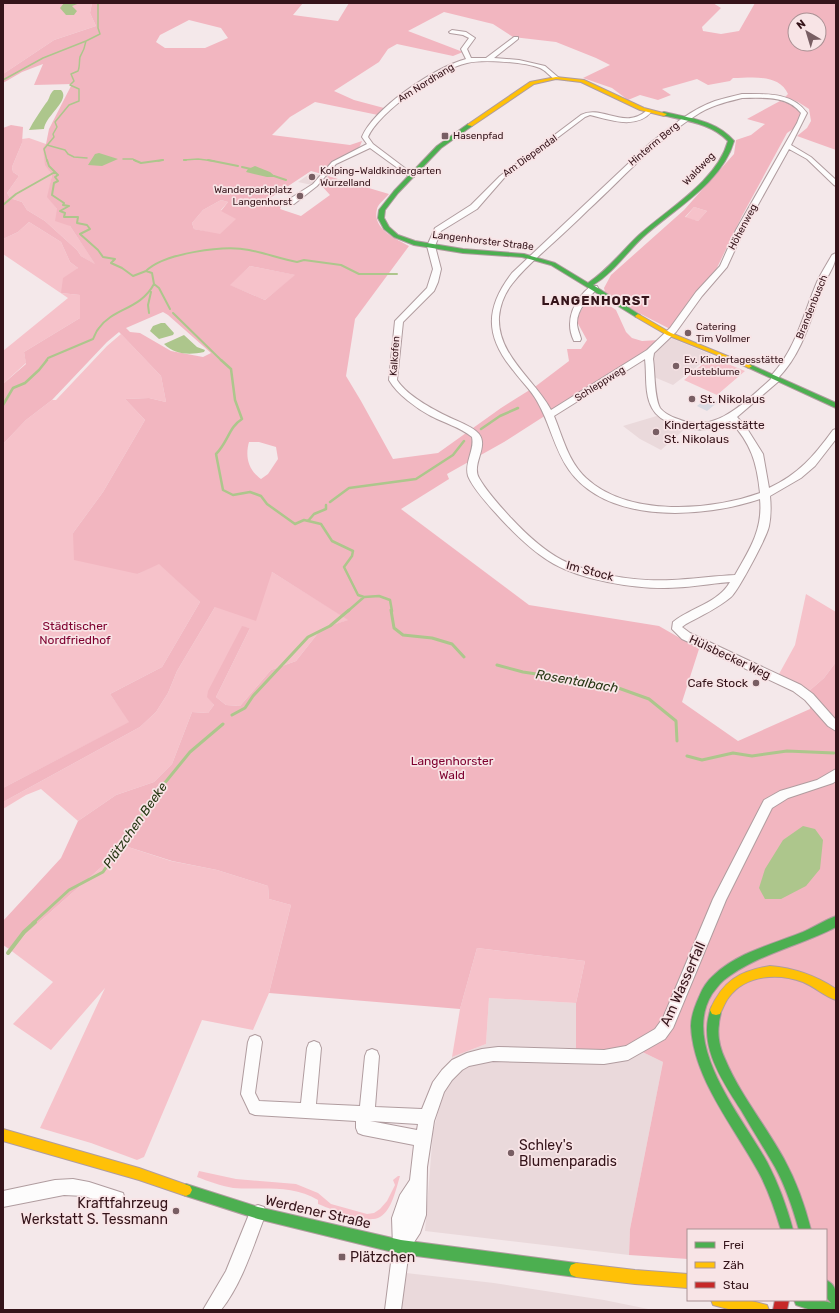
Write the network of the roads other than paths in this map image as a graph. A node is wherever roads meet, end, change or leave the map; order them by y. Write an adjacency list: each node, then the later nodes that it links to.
1 (452, 32): 3 (street, Am Nordhang)
2 (516, 38): 4 (street)
3 (469, 60): 4 (street, Am Nordhang); 9 (street, Am Nordhang)
4 (487, 60): 5 (street, Am Nordhang)
5 (556, 78): 6 (main road, Waldweg); 11 (main road, Langenhorster Straße)
6 (649, 111): 8 (main road, Waldweg); 14 (street, Am Diependal)
7 (802, 111): 8 (street, Hinterm Berg); 10 (street, Höhenweg)
8 (684, 119): 16 (street, Hinterm Berg); 17 (main road, Waldweg)
9 (371, 145): 11 (street); 13 (street)
10 (787, 145): 12 (street); 18 (street, Höhenweg)
11 (412, 176): 14 (main road, Langenhorster Straße)
12 (836, 184)
13 (290, 202)
14 (431, 246): 16 (main road, Langenhorster Straße); 26 (street, Kalkofen)
15 (836, 255): 21 (street, Brandenbusch)
16 (532, 257): 17 (main road, Langenhorster Straße); 23 (street, Hinterm Berg)
17 (592, 287): 18 (main road, Langenhorster Straße); 19 (street)
18 (669, 334): 20 (street, Höhenweg); 21 (main road, Langenhorster Straße)
19 (578, 340)
20 (650, 352): 23 (street, Schleppweg); 24 (street, Brandenbusch)
21 (775, 378): 22 (main road, Langenhorster Straße); 24 (street, Brandenbusch)
22 (836, 406)
23 (549, 413): 27 (street, Hinterm Berg)
24 (732, 417): 27 (street, Hülsbecker Weg)
25 (836, 432): 27 (street, Hinterm Berg)
26 (473, 458): 28 (street, Im Stock)
27 (764, 494): 28 (street, Hülsbecker Weg)
28 (738, 578): 29 (street, Hülsbecker Weg)
29 (836, 726)
30 (836, 774): 38 (street, Am Wasserfall)
31 (836, 921): 44 (main road)
32 (836, 995): 45 (main road)
33 (256, 1042): 36 (street)
34 (314, 1048): 36 (street)
35 (372, 1056): 37 (street)
36 (308, 1110): 37 (street)
37 (367, 1113): 38 (street); 40 (street)
38 (428, 1116): 40 (street, Am Wasserfall)
39 (3, 1135): 43 (main road, Werdener Straße)
40 (424, 1139): 46 (street, Am Wasserfall)
41 (3, 1199): 42 (street)
42 (117, 1199)
43 (258, 1213): 46 (main road, Werdener Straße); 55 (street)
44 (787, 1229)
45 (805, 1229)
46 (401, 1247): 47 (main road, Werdener Straße); 56 (street)
47 (635, 1277): 48 (main road, Werdener Straße); 50 (main road, Werdener Straße)
48 (687, 1281)
49 (827, 1288): 51 (main road)
50 (680, 1290)
51 (836, 1299)
52 (719, 1301): 57 (main road)
53 (722, 1301): 58 (main road)
54 (805, 1303): 59 (main road)
55 (211, 1310)
56 (393, 1310)
57 (731, 1310)
58 (762, 1310)
59 (831, 1310)

